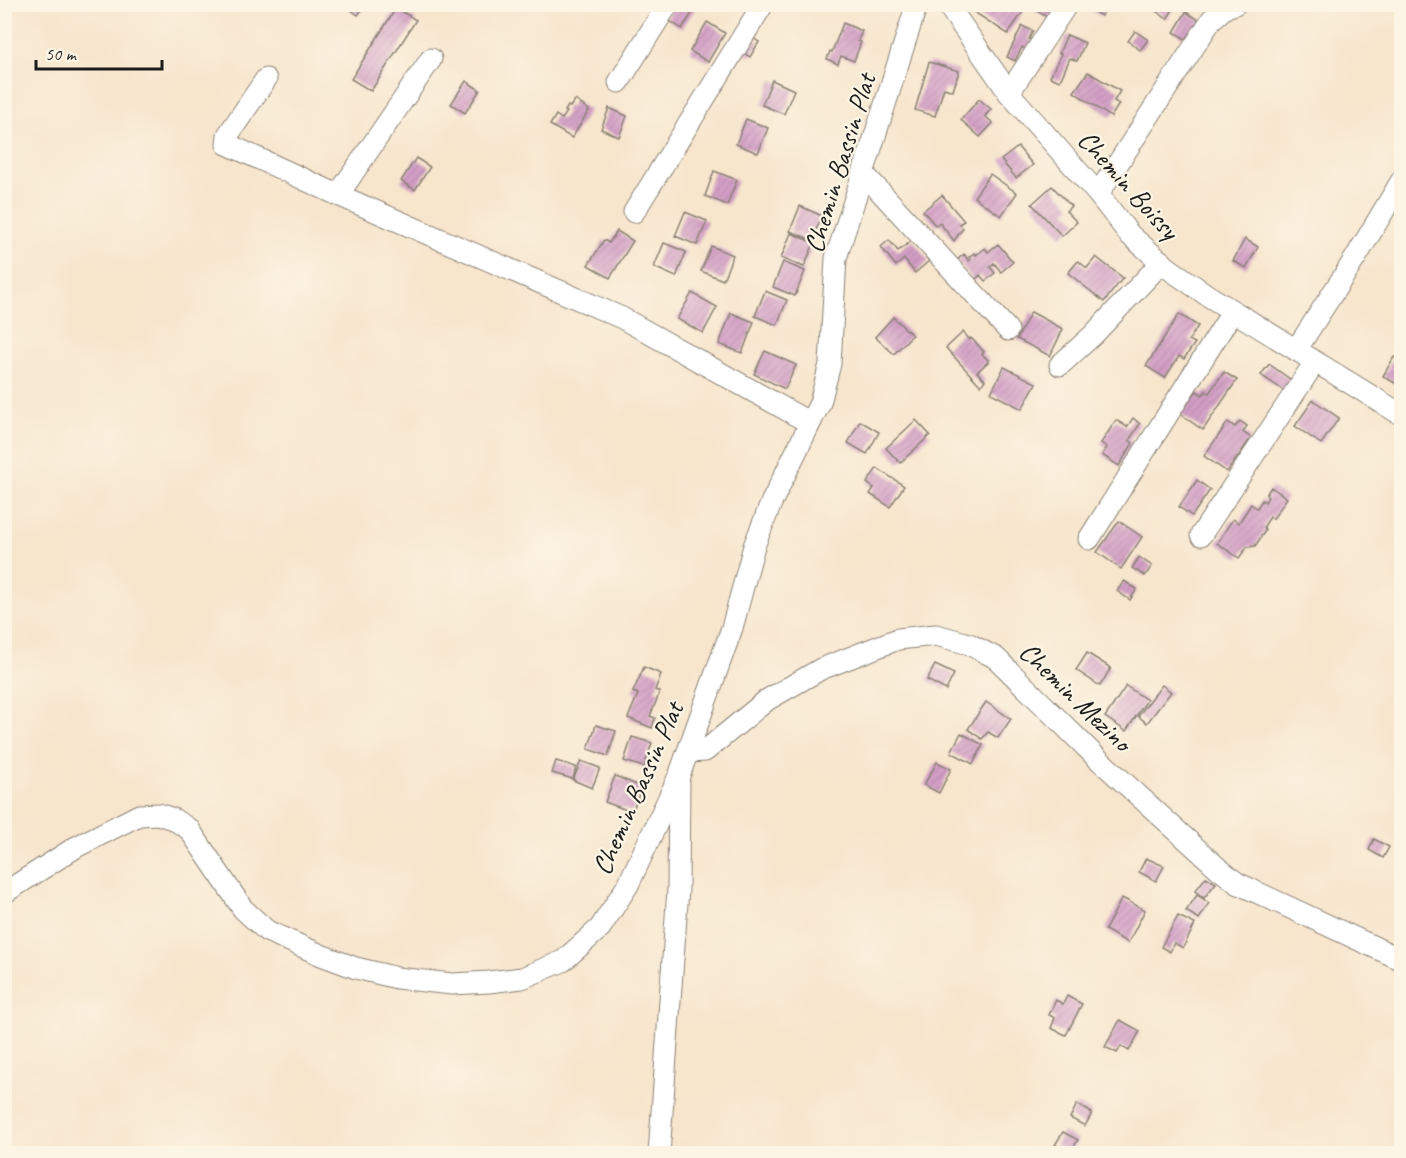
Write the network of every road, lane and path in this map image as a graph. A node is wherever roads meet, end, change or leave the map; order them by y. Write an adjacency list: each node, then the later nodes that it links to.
1 (668, 4): 9 (street)
2 (763, 4): 15 (street)
3 (917, 4): 11 (street, Chemin Bassin Plat)
4 (947, 4): 10 (street, Chemin Boissy)
5 (1067, 4): 10 (street)
6 (1234, 4): 13 (street)
7 (430, 59): 14 (street)
8 (266, 80): 14 (street)
9 (619, 82)
10 (1009, 93): 13 (street, Chemin Boissy)
11 (863, 173): 18 (street); 23 (street, Chemin Bassin Plat)
12 (1401, 180): 19 (street)
13 (1098, 194): 16 (street, Chemin Boissy)
14 (338, 195): 23 (street)
15 (634, 212)
16 (1162, 262): 17 (street, Chemin Boissy); 21 (street)
17 (1233, 311): 19 (street, Chemin Boissy); 25 (street)
18 (1008, 330)
19 (1296, 350): 20 (street, Chemin Boissy)
20 (1315, 362): 22 (street, Chemin Boissy); 24 (street)
21 (1060, 365)
22 (1401, 415)
23 (810, 423): 26 (street, Chemin Bassin Plat)
24 (1201, 535)
25 (1089, 539)
26 (689, 753): 27 (street, Chemin Bassin Plat); 29 (street, Chemin Mezino)
27 (679, 776): 28 (street, Chemin Bassin Plat); 30 (street)
28 (4, 893)
29 (1401, 960)
30 (659, 1154)

